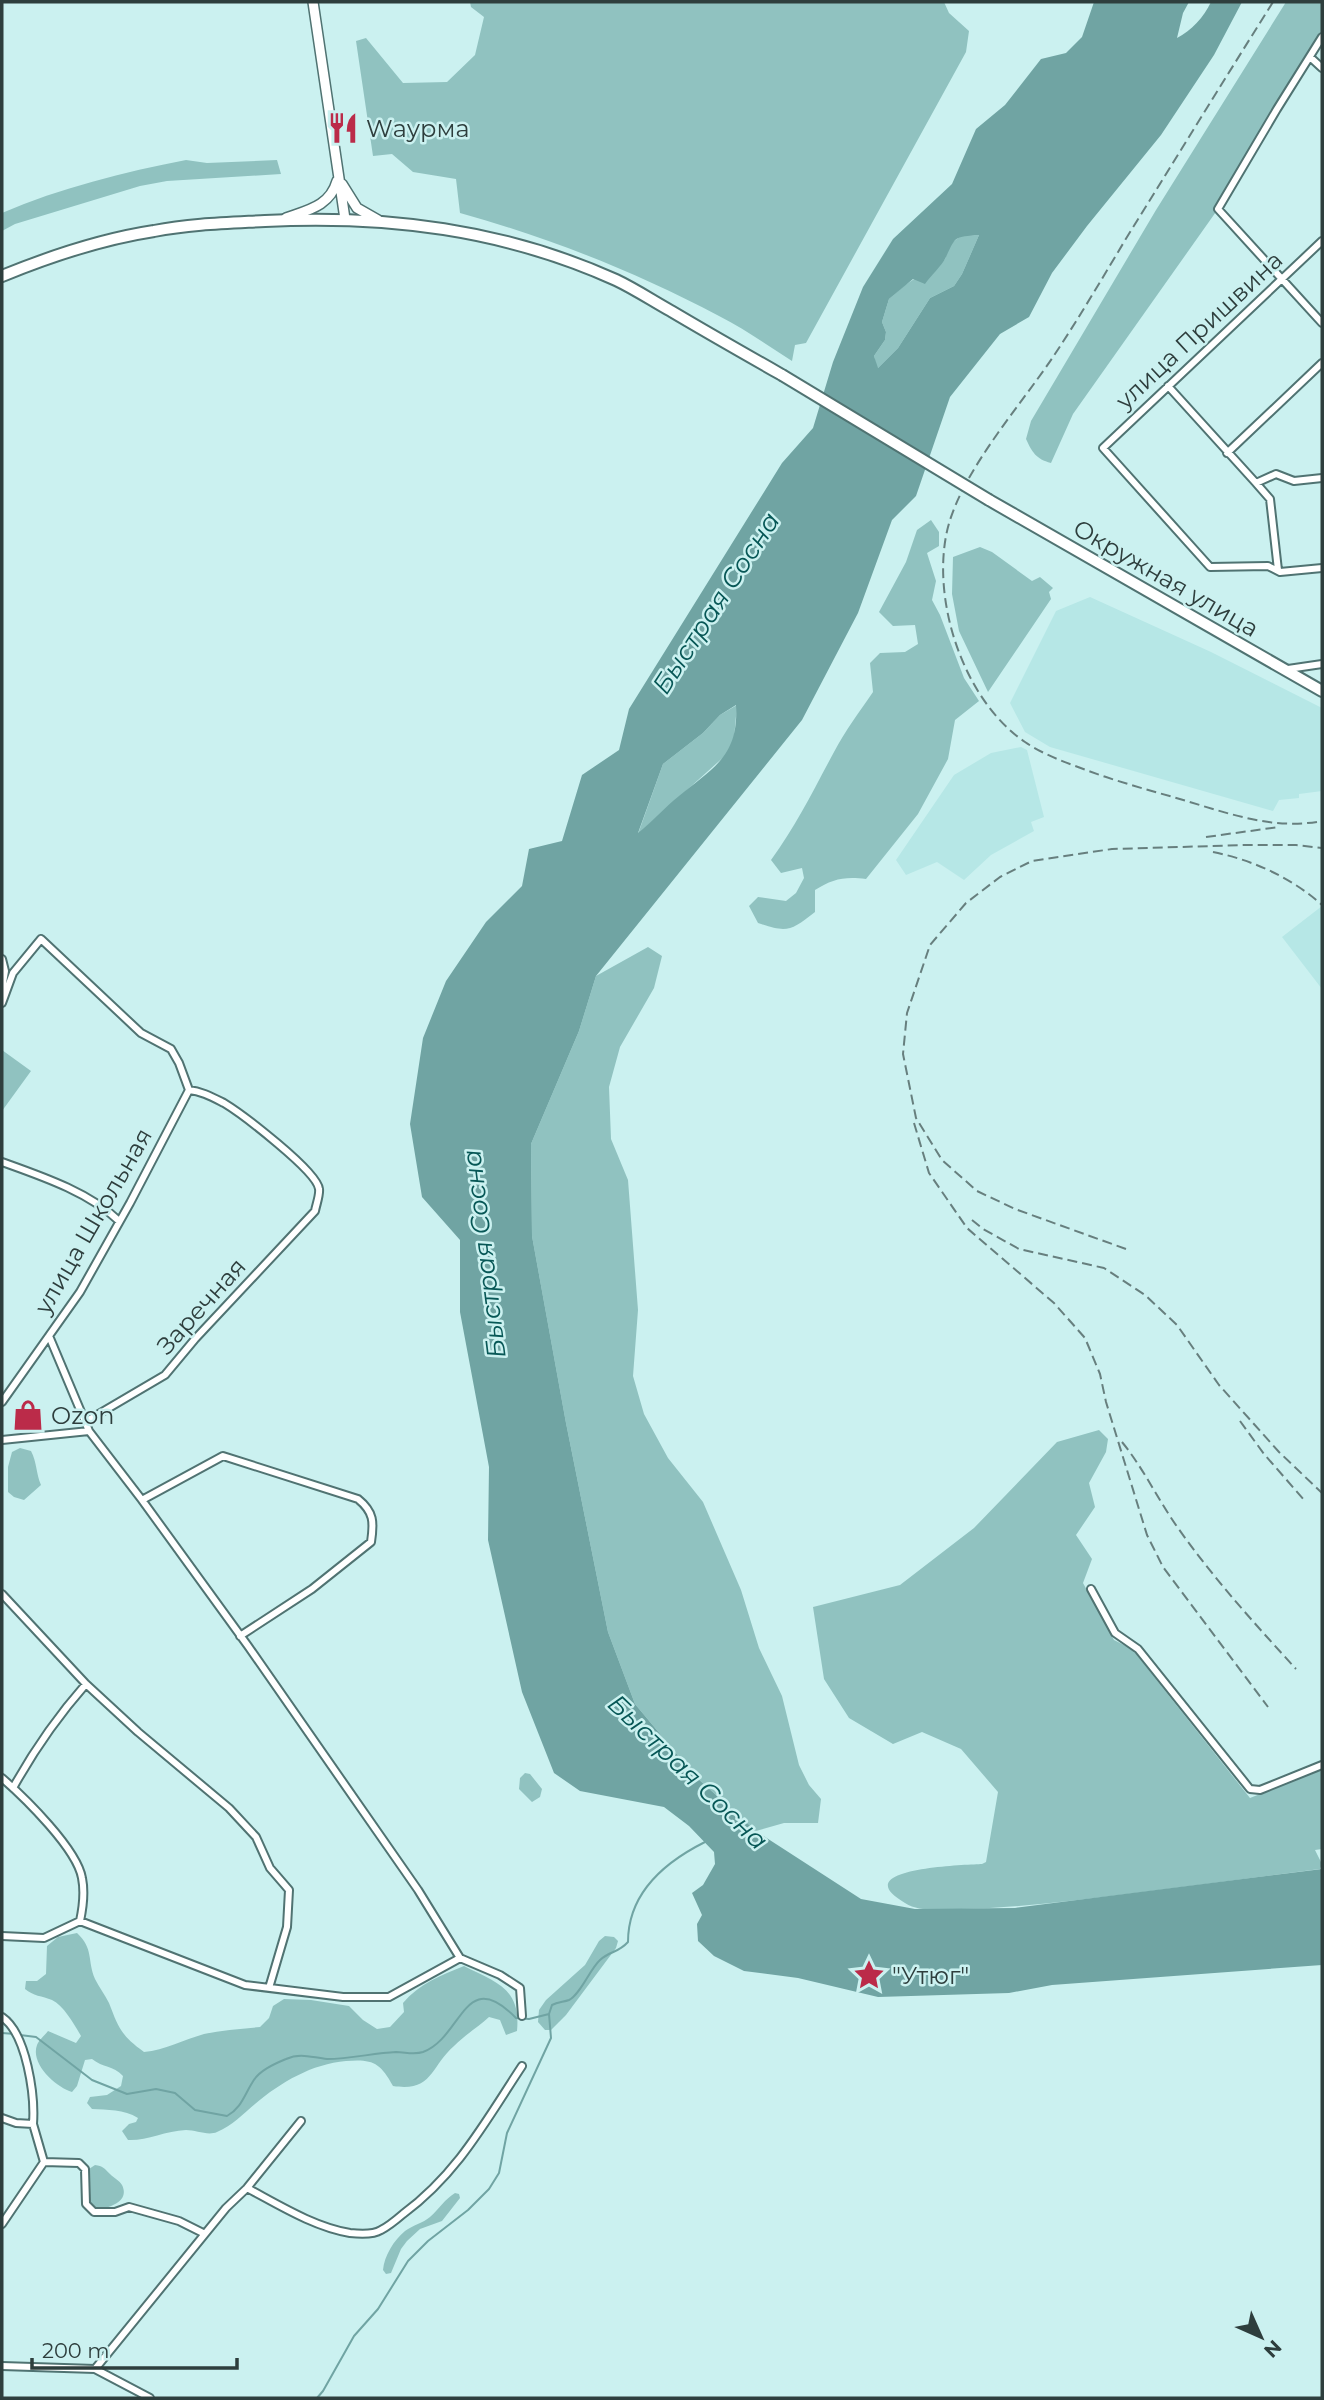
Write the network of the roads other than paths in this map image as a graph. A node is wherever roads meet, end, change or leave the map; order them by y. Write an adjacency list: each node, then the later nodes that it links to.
1 (313, 2): 5 (main road)
2 (1322, 37): 3 (street)
3 (1310, 57): 4 (street); 11 (street)
4 (1322, 68)
5 (338, 176): 6 (main road); 7 (main road); 8 (main road)
6 (345, 219): 7 (highway, Окружная улица); 8 (highway, Окружная улица)
7 (380, 220): 21 (highway, Окружная улица, bridge)
8 (280, 221): 10 (highway, Окружная улица)
9 (1322, 241): 11 (street, улица Пришвина)
10 (2, 276)
11 (1281, 278): 12 (street); 14 (street, улица Пришвина)
12 (1322, 323)
13 (1322, 363): 15 (street)
14 (1168, 386): 15 (street); 19 (street, улица Пришвина)
15 (1227, 453): 17 (street)
16 (1322, 478): 17 (street)
17 (1256, 483): 19 (street)
18 (1322, 568): 19 (street)
19 (1278, 570)
20 (1322, 664): 21 (street)
21 (1282, 670): 22 (highway, Окружная улица)
22 (1322, 691)
23 (2, 959): 24 (street)
24 (2, 989)
25 (2, 1003): 26 (street)
26 (189, 1090): 28 (street, улица Школьная); 31 (street, Заречная)
27 (2, 1162): 28 (street)
28 (119, 1220): 29 (street, улица Школьная)
29 (49, 1336): 30 (street, улица Школьная); 31 (street)
30 (2, 1402)
31 (85, 1422): 32 (street)
32 (89, 1431): 33 (street); 34 (street)
33 (2, 1440)
34 (142, 1500): 37 (street); 37 (street)
35 (1091, 1588): 39 (street)
36 (2, 1594): 38 (street)
37 (240, 1636): 44 (street)
38 (86, 1685): 41 (street); 45 (street)
39 (1322, 1765)
40 (2, 1778): 41 (street)
41 (13, 1788): 42 (street)
42 (80, 1921): 43 (street); 45 (street)
43 (2, 1936)
44 (460, 1958): 45 (street); 46 (street)
45 (269, 1988)
46 (522, 2016)
47 (2, 2017): 51 (street)
48 (522, 2066): 53 (street)
49 (2, 2119): 51 (street)
50 (301, 2121): 53 (street)
51 (33, 2124): 52 (street)
52 (44, 2162): 54 (street); 55 (street)
53 (247, 2188): 55 (street)
54 (2, 2224)
55 (205, 2234): 57 (street)
56 (2, 2366): 57 (street)
57 (95, 2369): 58 (street)
58 (150, 2398)

